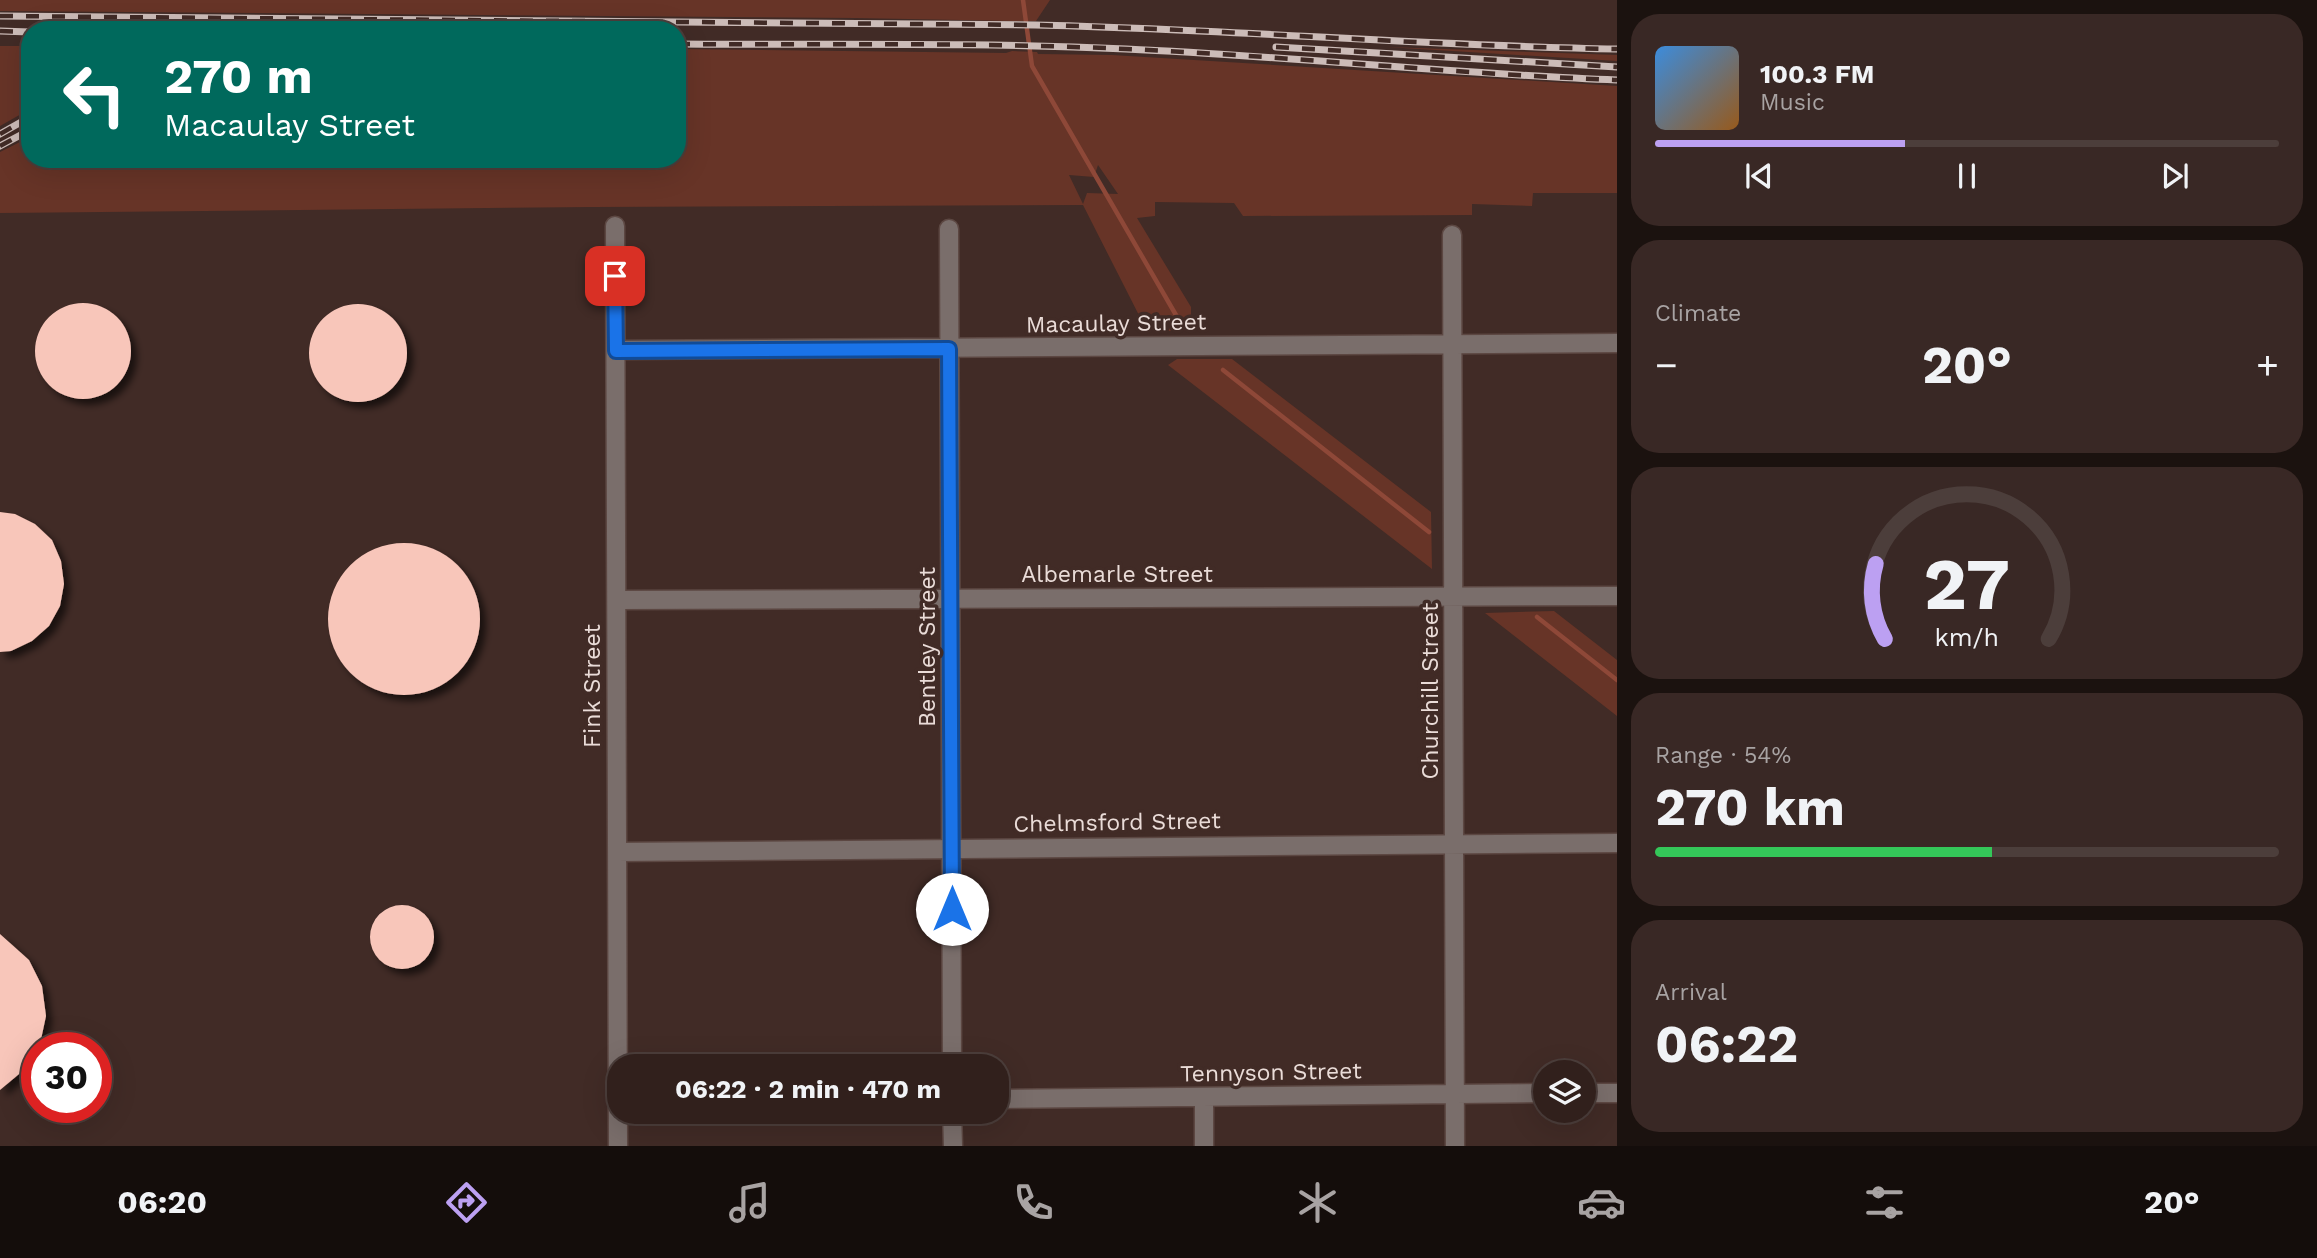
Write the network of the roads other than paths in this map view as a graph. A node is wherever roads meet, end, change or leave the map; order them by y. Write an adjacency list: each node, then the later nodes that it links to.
1 (615, 226): 7 (street, Fink Street)
2 (949, 229): 6 (street, Bentley Street)
3 (1452, 235): 5 (street, Churchill Street)
4 (1617, 343): 5 (street, Macaulay Street)
5 (1452, 344): 6 (street, Macaulay Street); 9 (street, Churchill Street)
6 (949, 349): 7 (street, Macaulay Street); 10 (street, Bentley Street)
7 (616, 351): 11 (street, Fink Street)
8 (1617, 596): 9 (street, Albemarle Street)
9 (1454, 597): 10 (street, Albemarle Street); 13 (street, Churchill Street)
10 (951, 599): 11 (street, Albemarle Street); 14 (street, Bentley Street)
11 (617, 600): 15 (street, Fink Street)
12 (1617, 843): 13 (street, Chelmsford Street)
13 (1455, 844): 14 (street, Chelmsford Street); 20 (street, Churchill Street)
14 (951, 848): 15 (street, Chelmsford Street); 17 (street, Bentley Street)
15 (617, 852): 16 (street, Fink Street)
16 (619, 1054)
17 (952, 1054)
18 (1596, 1093): 19 (street)
19 (1617, 1093)
20 (1455, 1094): 21 (street, Tennyson Street); 22 (street, Tennyson Street); 29 (street, Churchill Street)
21 (1533, 1094)
22 (1204, 1098): 23 (street, Tennyson Street); 28 (street)
23 (1009, 1099)
24 (618, 1124): 26 (street, Fink Street)
25 (952, 1124): 27 (street)
26 (618, 1146)
27 (953, 1146)
28 (1204, 1146)
29 (1455, 1146)

